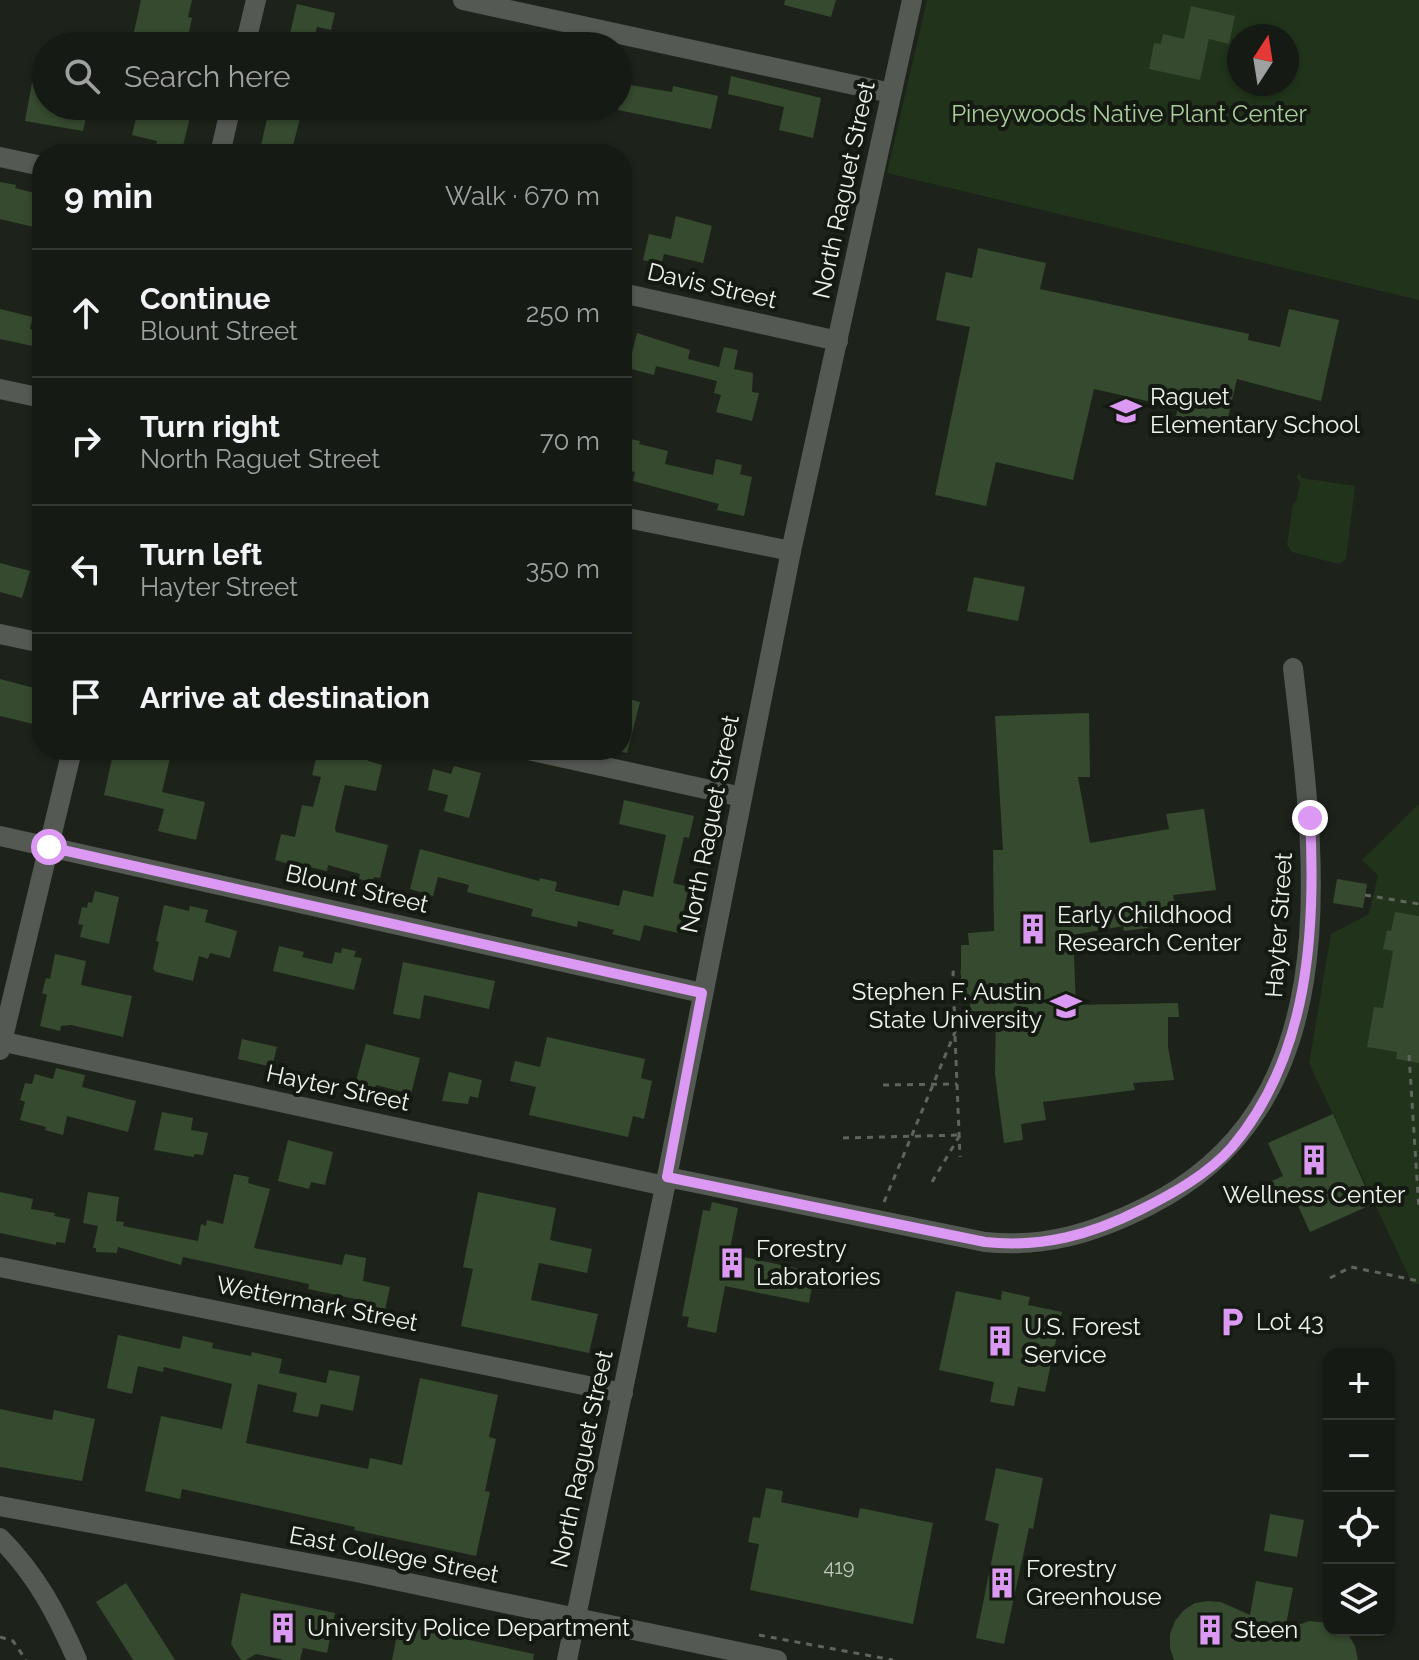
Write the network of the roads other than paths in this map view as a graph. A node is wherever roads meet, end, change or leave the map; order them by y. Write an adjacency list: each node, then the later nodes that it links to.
1 (256, 0): 4 (street)
2 (463, 0): 5 (street)
3 (912, 0): 7 (street, North Raguet Street)
4 (248, 32)
5 (610, 32)
6 (632, 37): 7 (street)
7 (891, 93): 13 (street, North Raguet Street)
8 (228, 120): 9 (street)
9 (222, 144)
10 (0, 157): 11 (street)
11 (32, 164)
12 (632, 295): 13 (street, Davis Street)
13 (838, 341): 17 (street, North Raguet Street)
14 (0, 389): 15 (street)
15 (32, 396)
16 (632, 519): 17 (street)
17 (791, 551): 23 (street, North Raguet Street)
18 (0, 634): 19 (street)
19 (32, 641)
20 (1293, 668): 28 (street, Hayter Street)
21 (70, 760): 25 (street)
22 (574, 760): 23 (street)
23 (742, 797): 26 (street, North Raguet Street)
24 (0, 836): 25 (street, Blount Street)
25 (49, 847): 26 (street, Blount Street); 27 (street)
26 (702, 993): 28 (street, North Raguet Street)
27 (1, 1044): 28 (street, Hayter Street)
28 (666, 1182): 30 (street, North Raguet Street)
29 (0, 1267): 30 (street, Wettermark Street)
30 (623, 1393): 33 (street, North Raguet Street)
31 (0, 1506): 33 (street, East College Street)
32 (0, 1538): 34 (street)
33 (576, 1617): 35 (street, North Raguet Street); 36 (street, East College Street)
34 (77, 1660)
35 (567, 1660)
36 (777, 1660)

